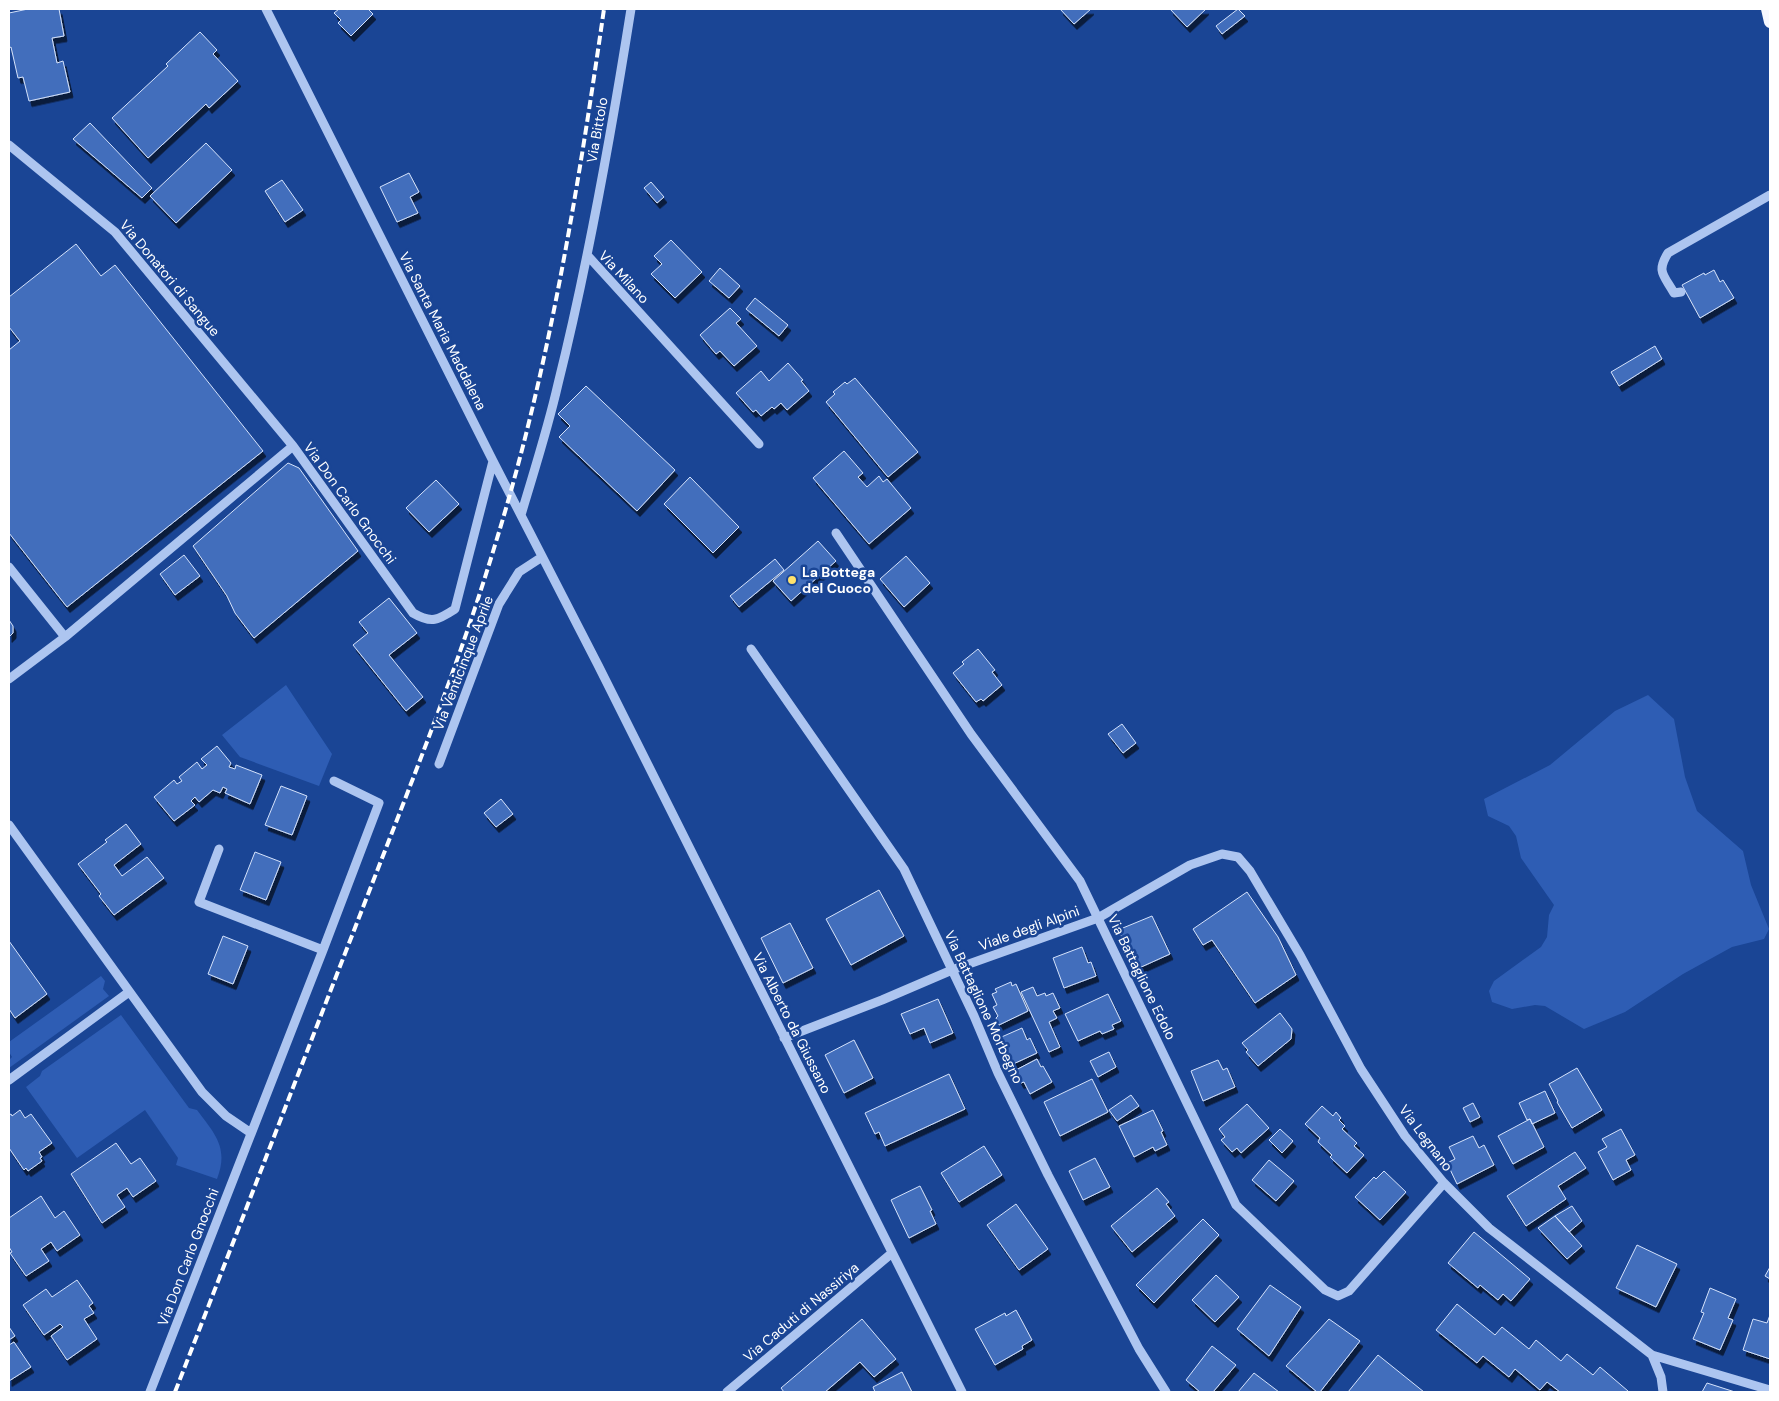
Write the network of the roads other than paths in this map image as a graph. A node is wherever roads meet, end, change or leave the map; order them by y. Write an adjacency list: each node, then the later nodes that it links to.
1 (266, 9): 11 (street, Via Santa Maria Maddalena)
2 (632, 9): 7 (street, Via Bittolo)
3 (1766, 9): 4 (main road)
4 (1770, 22)
5 (9, 144): 10 (street, Via Donatori di Sangue)
6 (1770, 195): 8 (street)
7 (588, 256): 9 (street, Via Milano); 12 (street, Via Milano)
8 (1681, 292)
9 (759, 444)
10 (292, 446): 11 (street, Via Don Carlo Gnocchi); 16 (street, Via Don Carlo Gnocchi)
11 (494, 462): 12 (street, Via Santa Maria Maddalena)
12 (521, 515): 14 (street, Via Santa Maria Maddalena)
13 (836, 532): 25 (street, Via Battaglione Edolo)
14 (542, 556): 18 (street, Via Santa Maria Maddalena); 20 (street, Via Venticinque Aprile)
15 (9, 566): 16 (street)
16 (65, 636): 19 (street, Via Don Carlo Gnocchi)
17 (751, 649): 27 (street, Via Battaglione Morbegno)
18 (598, 665): 29 (street, Via Alberto da Giussano)
19 (9, 679)
20 (440, 764)
21 (334, 781): 26 (street, Via Don Carlo Gnocchi)
22 (9, 825): 28 (street)
23 (220, 849): 26 (street)
24 (1222, 854): 25 (street, Viale degli Alpini); 32 (street, Via Legnano)
25 (1098, 918): 27 (street, Viale degli Alpini); 32 (street, Via Battaglione Edolo)
26 (323, 950): 31 (street, Via Don Carlo Gnocchi)
27 (952, 970): 29 (street, Viale degli Alpini); 39 (street, Via Battaglione Morbegno)
28 (129, 992): 30 (street); 31 (street)
29 (784, 1038): 33 (street, Via Alberto da Giussano)
30 (9, 1080)
31 (251, 1133): 36 (street, Via Don Carlo Gnocchi)
32 (1444, 1183): 34 (street, Via Legnano)
33 (892, 1253): 37 (street, Via Caduti di Nassiriya); 38 (street, Via Alberto da Giussano)
34 (1652, 1355): 35 (street); 40 (street)
35 (1770, 1390)
36 (150, 1392)
37 (727, 1392)
38 (962, 1392)
39 (1166, 1392)
40 (1663, 1392)

